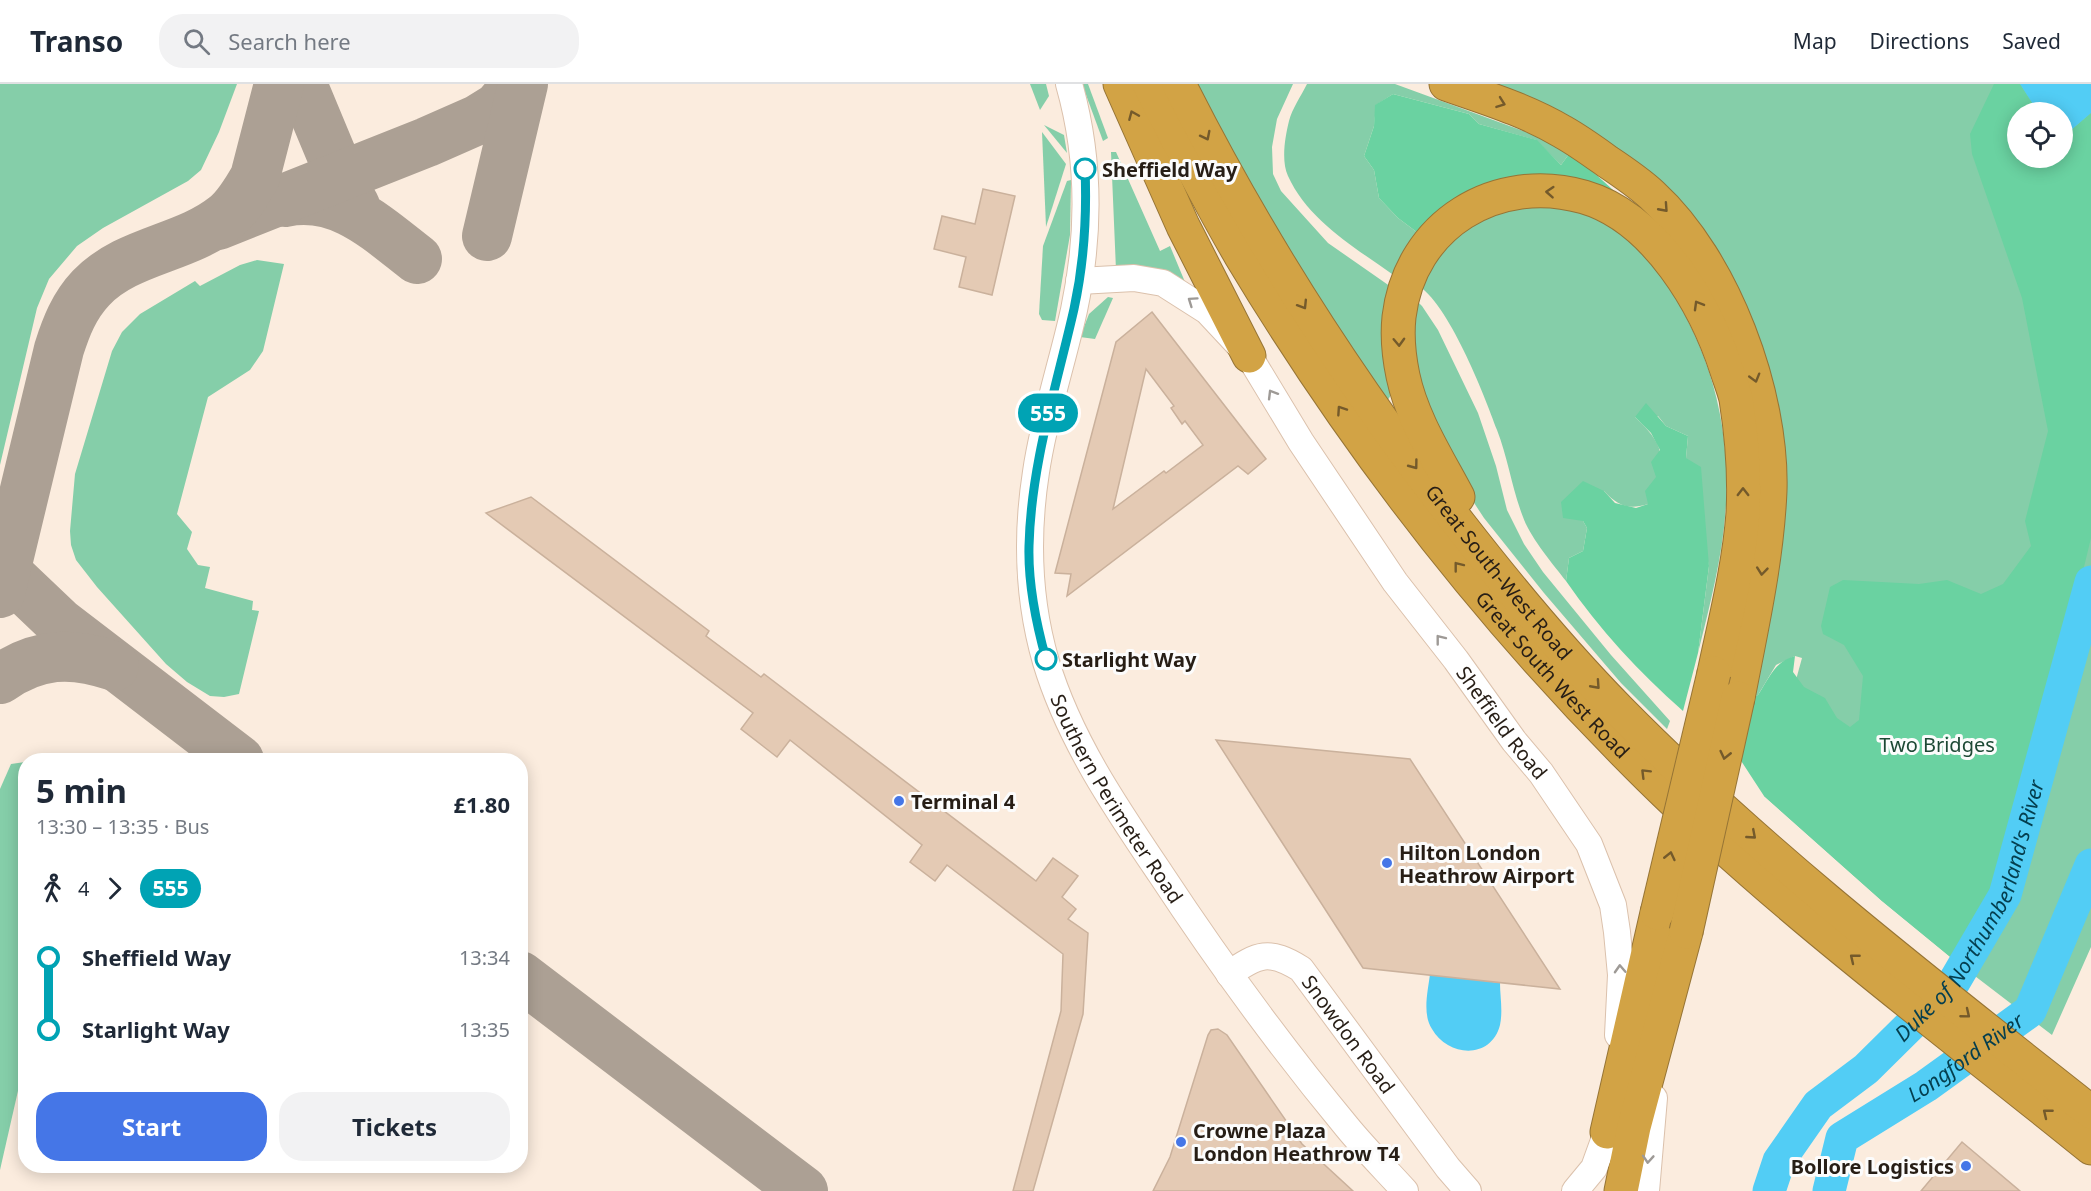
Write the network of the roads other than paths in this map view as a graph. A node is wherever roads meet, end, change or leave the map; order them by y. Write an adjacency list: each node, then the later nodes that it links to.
1 (1070, 84): 6 (street, Southern Perimeter Road)
2 (1120, 84): 7 (highway, one-way to 2)
3 (1149, 84): 10 (highway, Great South West Road, one-way to 3)
4 (1179, 84): 8 (highway, Great South-West Road, one-way to 8)
5 (1446, 84): 11 (highway, one-way to 11, bridge)
6 (1079, 281): 7 (street, one-way to 6); 9 (street, Southern Perimeter Road)
7 (1249, 356): 14 (street, Sheffield Road, one-way to 7)
8 (1502, 579): 10 (highway, Great South-West Road, one-way to 10); 14 (highway, one-way to 8, bridge)
9 (1229, 974): 16 (street, Southern Perimeter Road); 17 (street, Snowdon Road)
10 (1910, 986): 12 (highway, Great South West Road)
11 (1664, 1017): 19 (highway); 20 (street, one-way to 20)
12 (2017, 1071): 13 (highway, Great South West Road); 15 (highway, Great South West Road, one-way to 12)
13 (2091, 1112)
14 (1607, 1132): 18 (street, Sheffield Road)
15 (2091, 1148)
16 (1405, 1191)
17 (1468, 1191)
18 (1575, 1191)
19 (1621, 1191)
20 (1646, 1191)

